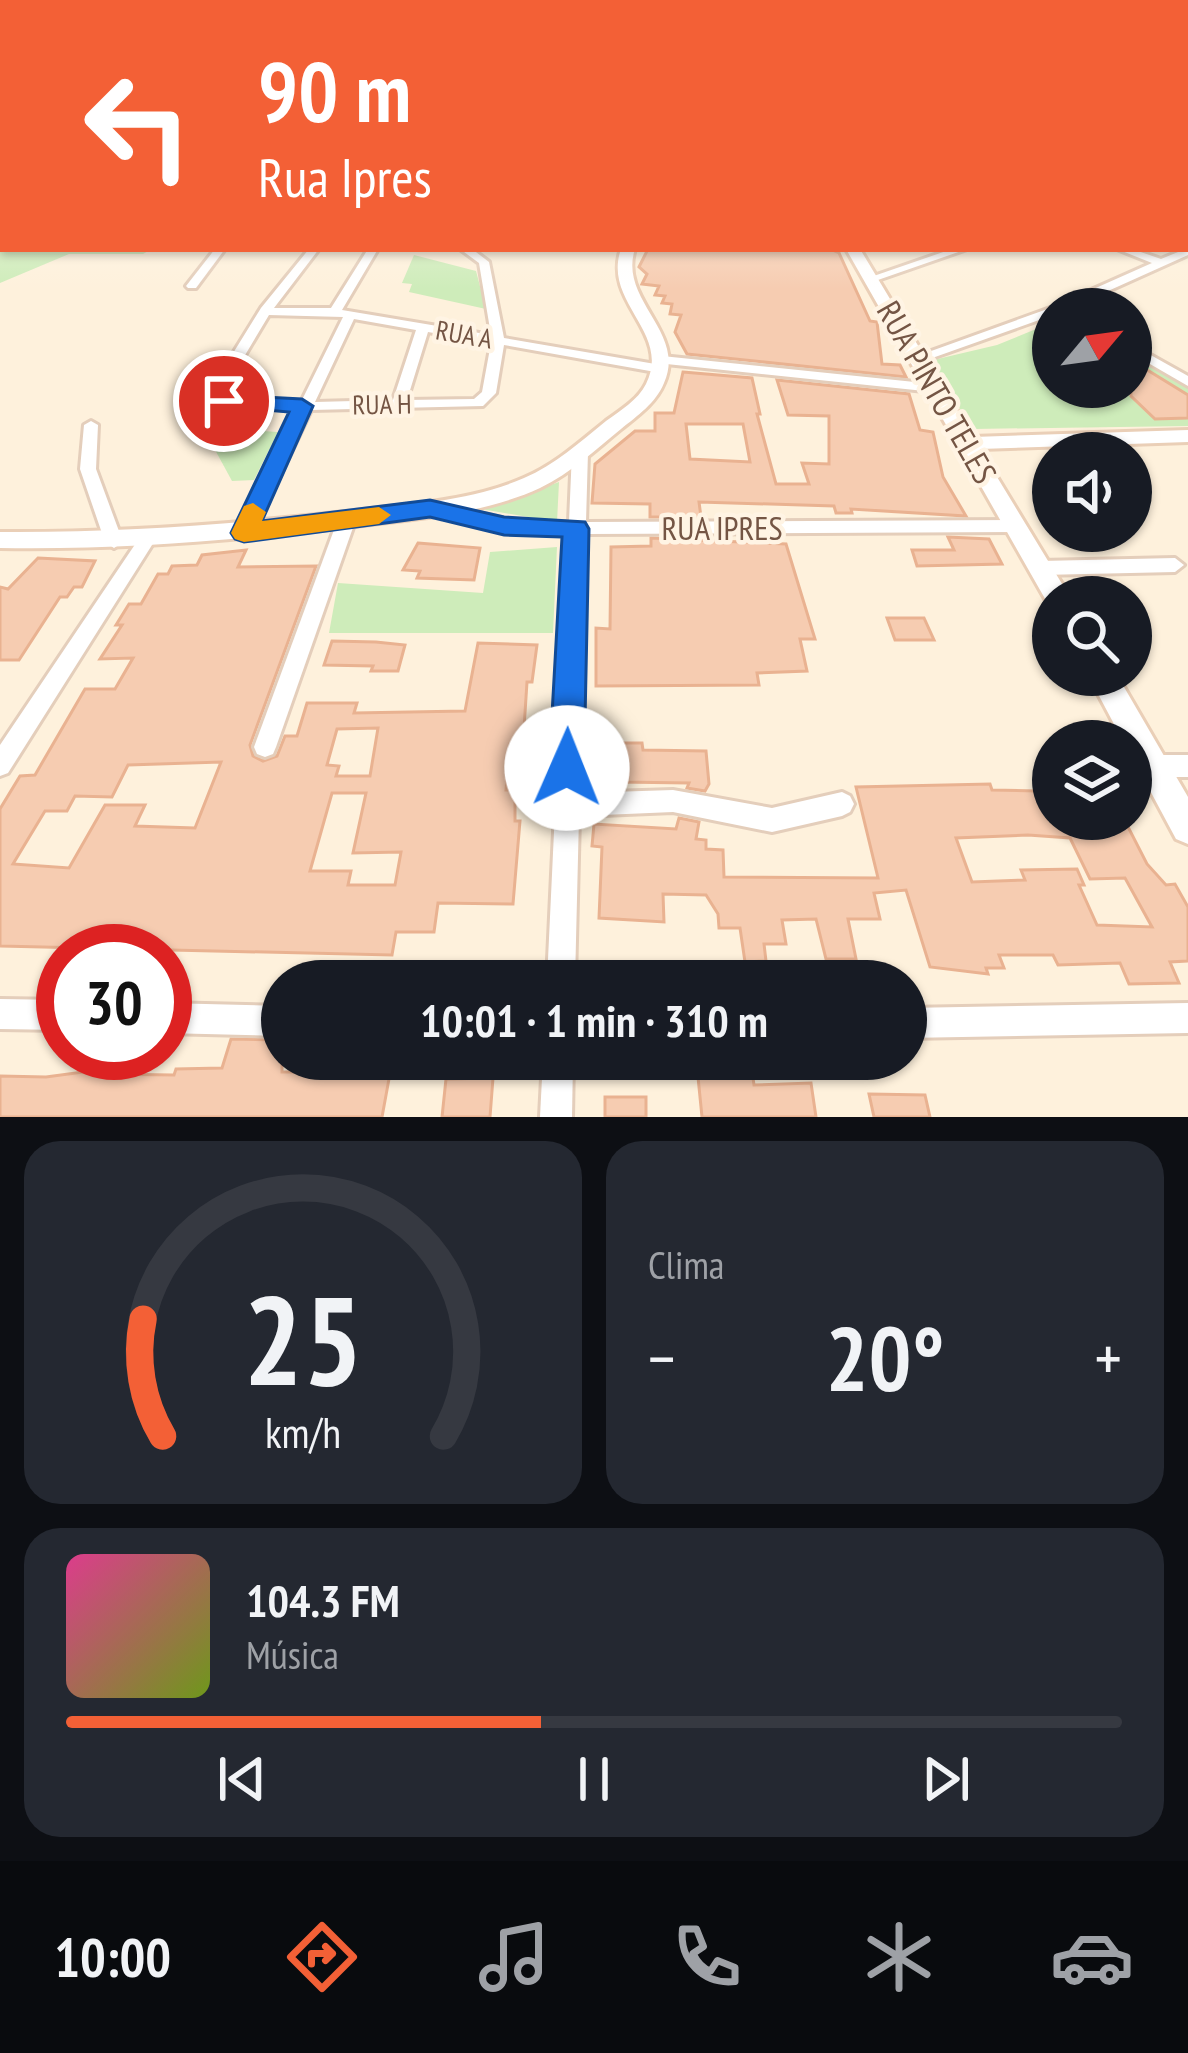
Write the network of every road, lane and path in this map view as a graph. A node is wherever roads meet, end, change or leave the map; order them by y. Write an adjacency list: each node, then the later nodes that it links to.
1 (218, 252): 12 (street)
2 (312, 252): 14 (street)
3 (372, 252): 15 (street)
4 (472, 252): 18 (street)
5 (626, 252): 21 (main road)
6 (855, 252): 11 (main road, RUA PINTO TELES)
7 (953, 252): 11 (street)
8 (1130, 252): 10 (street)
9 (1186, 252): 10 (street)
10 (1161, 263): 13 (street)
11 (871, 279): 19 (main road, RUA PINTO TELES)
12 (192, 286)
13 (1105, 288)
14 (266, 311): 15 (street, RUA A); 25 (street, RUA H)
15 (343, 313): 17 (street, RUA A); 25 (street)
16 (1032, 318): 19 (street)
17 (423, 328): 18 (street, RUA A); 24 (street)
18 (498, 341): 21 (street, RUA A); 24 (street, RUA H)
19 (916, 358): 23 (main road, RUA PINTO TELES)
20 (1152, 361): 22 (street)
21 (661, 365): 23 (street, RUA A); 29 (main road)
22 (1188, 382)
23 (934, 388): 28 (main road, RUA PINTO TELES)
24 (398, 405): 25 (street, RUA H)
25 (302, 406): 34 (street)
26 (92, 425): 37 (street)
27 (1188, 436): 28 (main road)
28 (967, 443): 32 (main road, RUA PINTO TELES)
29 (580, 452): 30 (main road); 33 (street)
30 (430, 508): 31 (main road); 33 (street, RUA IPRES)
31 (347, 519): 34 (main road); 42 (street)
32 (1016, 526): 33 (street, RUA IPRES); 39 (main road, RUA PINTO TELES)
33 (576, 529): 47 (street)
34 (244, 533): 36 (main road)
35 (0, 540): 37 (main road)
36 (146, 541): 37 (main road); 43 (street)
37 (114, 542)
38 (1175, 565): 39 (street)
39 (1041, 568): 40 (main road, RUA PINTO TELES)
40 (1045, 576)
41 (1114, 696): 44 (main road)
42 (265, 747)
43 (0, 765)
44 (1155, 766): 45 (street); 48 (main road)
45 (1188, 766)
46 (842, 804): 47 (street)
47 (566, 805): 49 (street)
48 (1188, 828)
49 (562, 960)
50 (0, 1013): 51 (street)
51 (36, 1014)
52 (1188, 1018): 55 (street)
53 (192, 1019): 54 (street)
54 (261, 1020)
55 (927, 1023)
56 (558, 1080): 57 (street)
57 (556, 1117)

